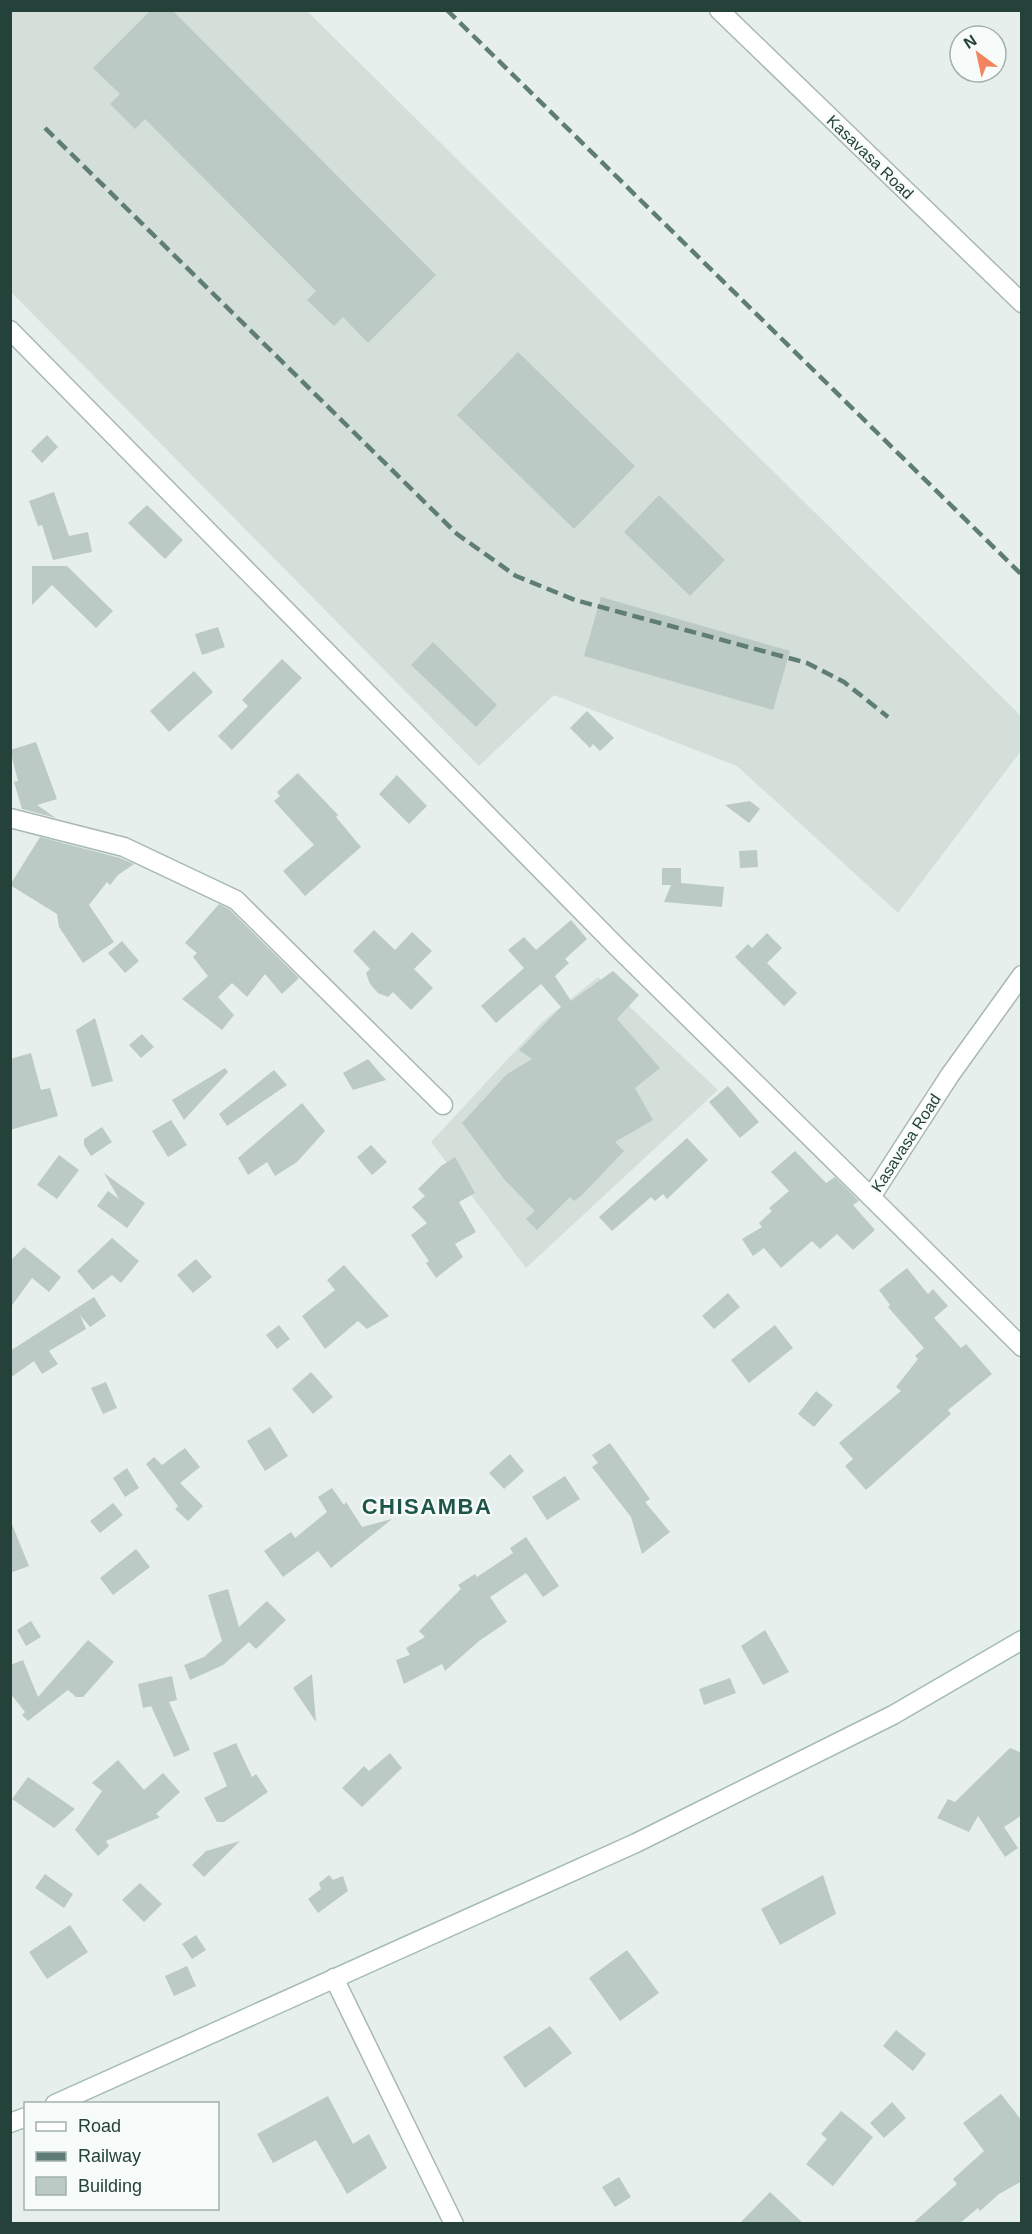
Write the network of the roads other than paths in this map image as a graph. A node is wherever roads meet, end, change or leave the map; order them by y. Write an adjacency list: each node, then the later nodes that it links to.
1 (719, 10): 2 (street, Kasavasa Road)
2 (1022, 303)
3 (10, 330): 7 (street)
4 (10, 818): 6 (street)
5 (1022, 975): 7 (street, Kasavasa Road)
6 (442, 1105)
7 (871, 1197): 8 (street, Kasavasa Road)
8 (1022, 1347)
9 (1022, 1640): 10 (street)
10 (334, 1978): 11 (street); 12 (street)
11 (57, 2102)
12 (454, 2223)

